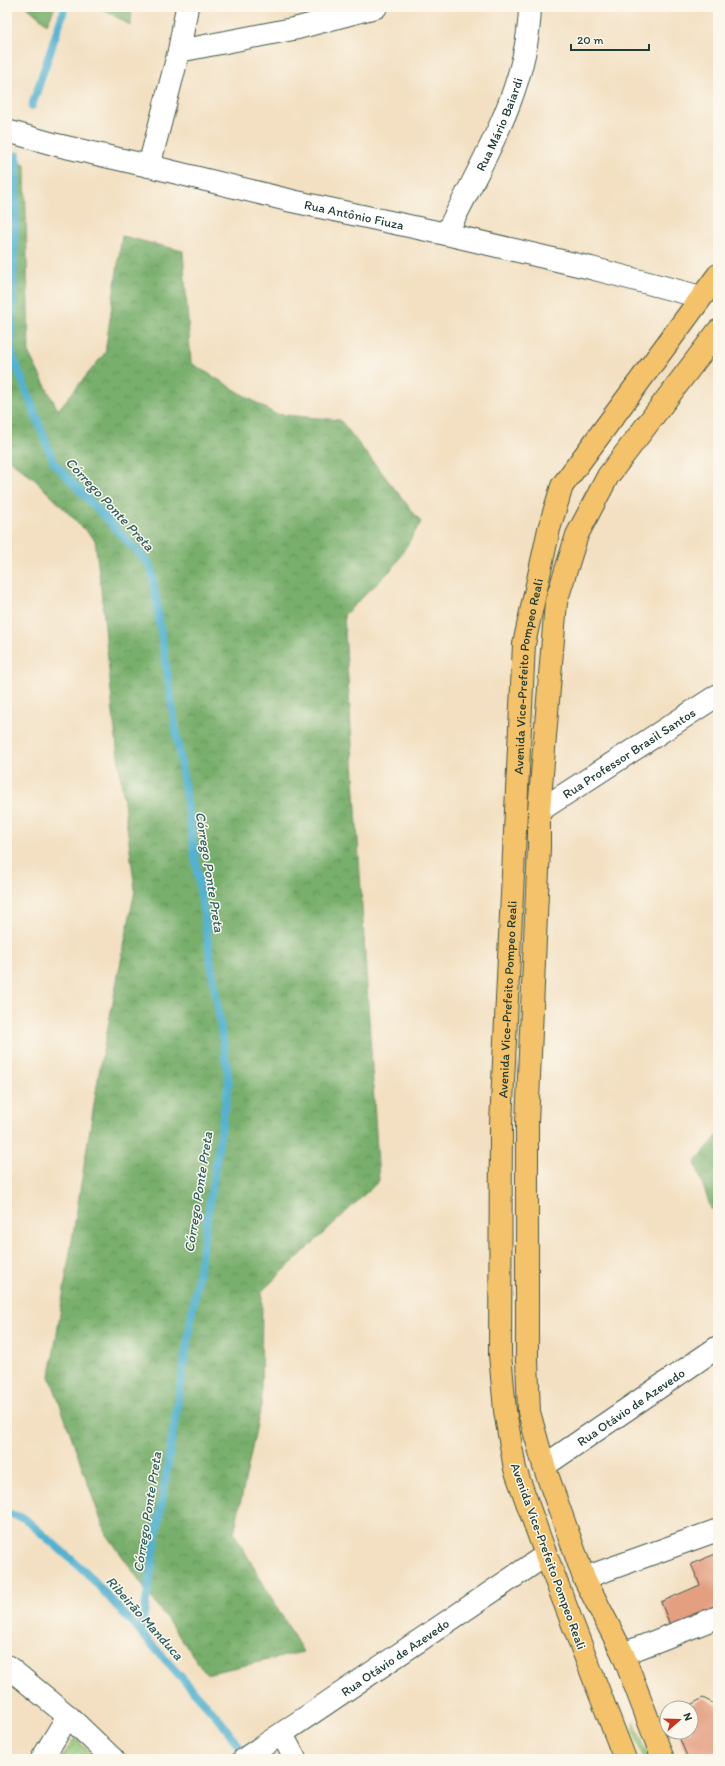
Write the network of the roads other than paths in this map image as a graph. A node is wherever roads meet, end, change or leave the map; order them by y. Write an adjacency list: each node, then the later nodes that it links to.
1 (187, 7): 4 (street)
2 (376, 7): 4 (street)
3 (530, 7): 7 (street, Rua Mário Baiardi)
4 (179, 51): 6 (street)
5 (7, 131): 6 (street, Rua Antônio Fiuza)
6 (149, 166): 7 (street, Rua Antônio Fiuza)
7 (446, 234): 9 (street, Rua Antônio Fiuza)
8 (718, 276): 9 (main road, Avenida Vice-Prefeito Pompeo Reali)
9 (701, 298): 16 (main road, Avenida Vice-Prefeito Pompeo Reali)
10 (718, 331): 12 (main road, Avenida Vice-Prefeito Pompeo Reali)
11 (718, 695): 12 (street, Rua Professor Brasil Santos)
12 (539, 811): 14 (main road, Avenida Vice-Prefeito Pompeo Reali)
13 (718, 1347): 14 (street, Rua Otávio de Azevedo)
14 (544, 1466): 17 (main road, Avenida Vice-Prefeito Pompeo Reali)
15 (718, 1530): 17 (street)
16 (546, 1555): 22 (street, Rua Otávio de Azevedo); 27 (main road, Avenida Vice-Prefeito Pompeo Reali)
17 (584, 1578): 19 (main road, Avenida Vice-Prefeito Pompeo Reali)
18 (718, 1617): 19 (street)
19 (623, 1654): 28 (main road, Avenida Vice-Prefeito Pompeo Reali)
20 (7, 1666): 21 (street)
21 (68, 1716): 23 (street); 24 (street)
22 (282, 1734): 25 (street, Rua Otávio de Azevedo); 26 (street)
23 (42, 1759)
24 (113, 1759)
25 (244, 1759)
26 (295, 1759)
27 (625, 1759)
28 (663, 1759)

